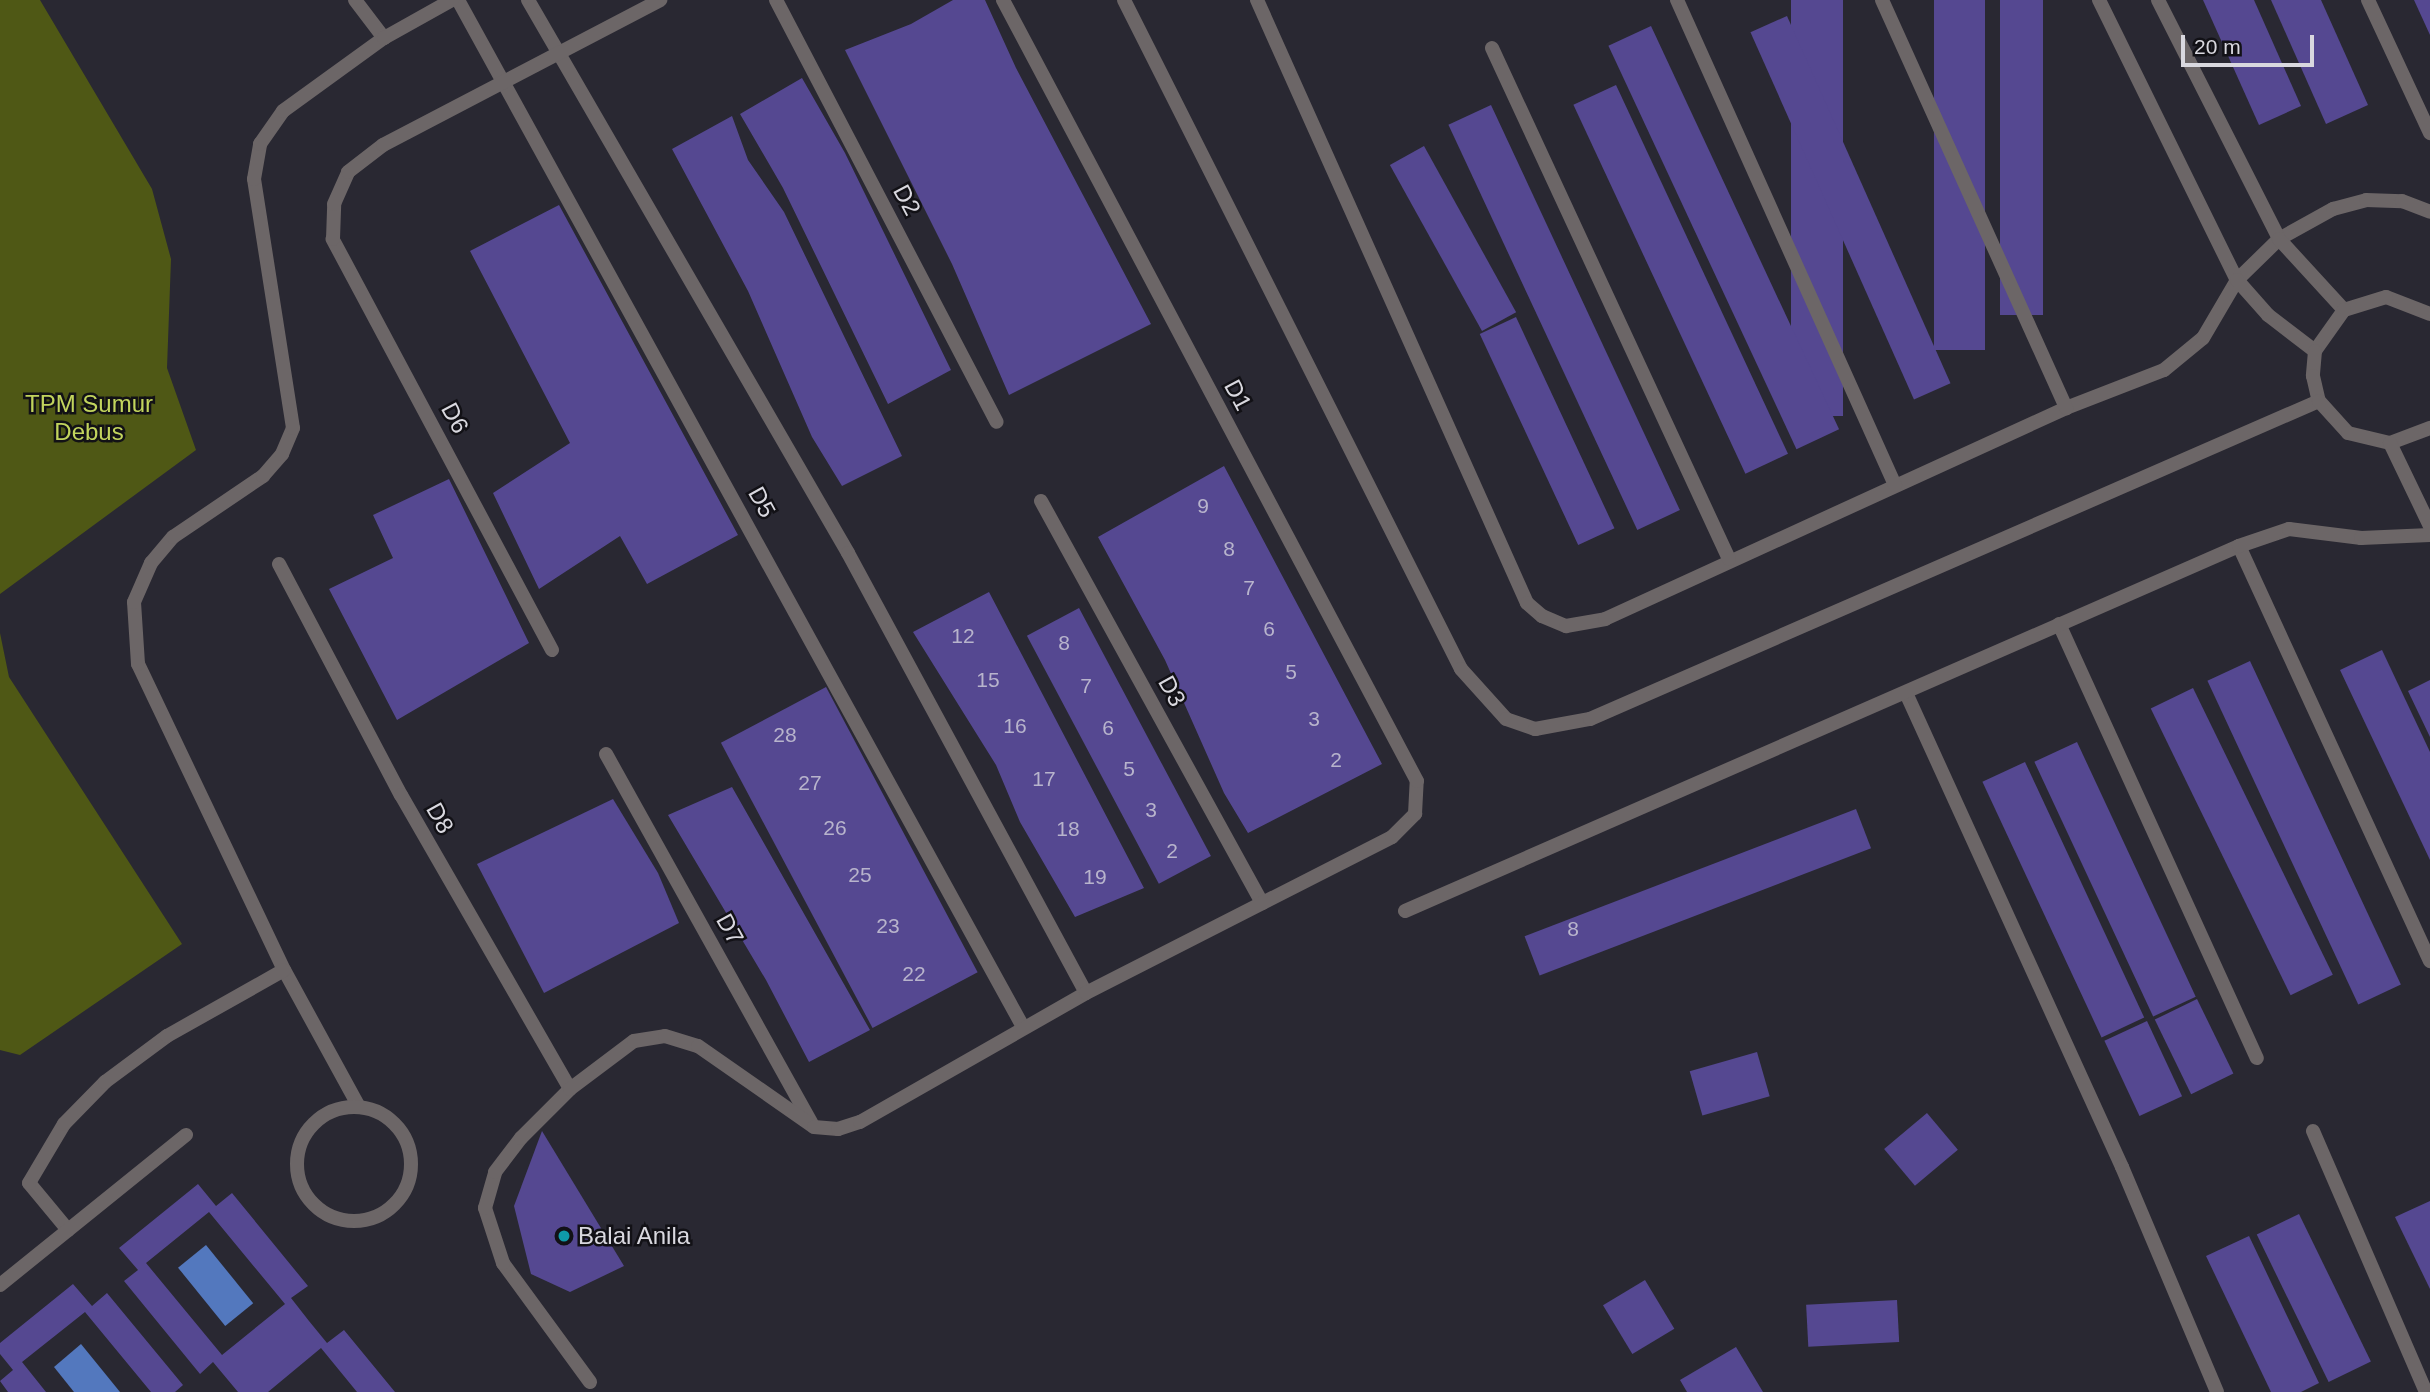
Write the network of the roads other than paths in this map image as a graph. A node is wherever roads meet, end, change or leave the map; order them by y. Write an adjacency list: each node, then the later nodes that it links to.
1 (355, 0): 15 (street)
2 (452, 0): 15 (street)
3 (458, 0): 18 (street, D5)
4 (528, 0): 17 (street, D5)
5 (660, 0): 17 (street)
6 (776, 0): 28 (street, D2)
7 (1003, 0): 42 (street, D1)
8 (1124, 0): 26 (street)
9 (1257, 0): 36 (street)
10 (1676, 0): 31 (street)
11 (1882, 0): 27 (street)
12 (2099, 0): 22 (street)
13 (2158, 0): 21 (street)
14 (2368, 0): 19 (street)
15 (384, 38): 45 (street)
16 (1492, 48): 36 (street)
17 (558, 51): 18 (street); 46 (street, D5)
18 (501, 81): 39 (street, D6); 47 (street, D5)
19 (2430, 133)
20 (2430, 212): 21 (street)
21 (2279, 239): 22 (street); 23 (street)
22 (2237, 280): 25 (street); 27 (street)
23 (2344, 310): 24 (street); 25 (street)
24 (2430, 314)
25 (2315, 351): 26 (street)
26 (2319, 401): 30 (street)
27 (2066, 408): 31 (street)
28 (997, 422)
29 (2430, 428): 30 (street)
30 (2390, 443): 33 (street)
31 (1895, 485): 36 (street)
32 (1041, 501): 42 (street, D3)
33 (2430, 526)
34 (2430, 535): 35 (street)
35 (2239, 547): 38 (street); 44 (street)
36 (1729, 559)
37 (279, 564): 49 (street, D8)
38 (2059, 624): 40 (street); 48 (street)
39 (552, 649)
40 (1906, 693): 43 (street); 57 (street)
41 (606, 754): 51 (street, D7)
42 (1262, 903): 46 (street)
43 (1405, 911)
44 (2430, 961)
45 (284, 970): 50 (street); 54 (street)
46 (1086, 993): 47 (street)
47 (1023, 1027): 51 (street)
48 (2258, 1058)
49 (570, 1089): 51 (street); 56 (street)
50 (358, 1105): 50 (street)
51 (814, 1127)
52 (2313, 1131): 58 (street)
53 (186, 1135): 54 (street)
54 (68, 1230): 55 (street)
55 (0, 1285)
56 (590, 1382)
57 (2217, 1392)
58 (2426, 1392)

